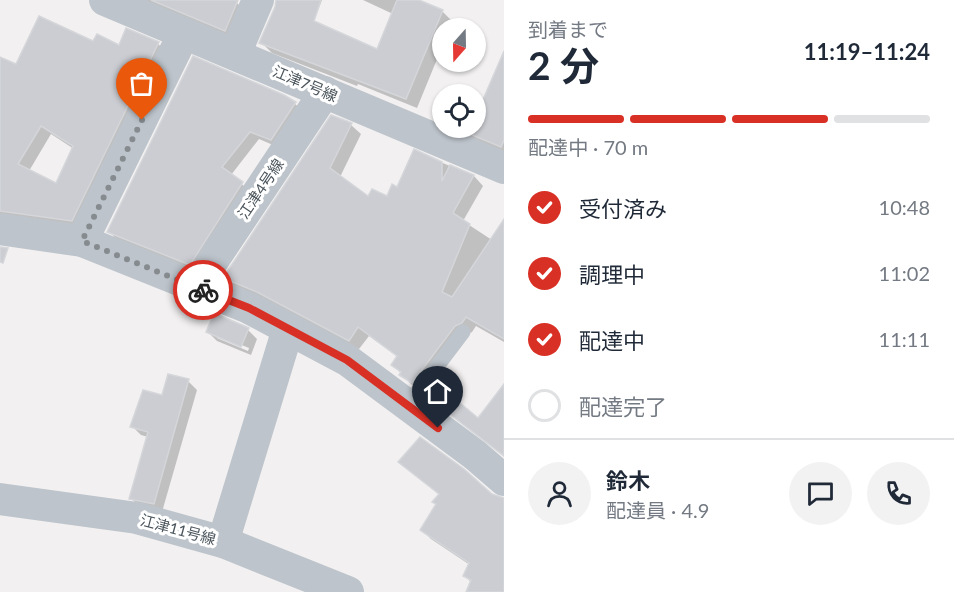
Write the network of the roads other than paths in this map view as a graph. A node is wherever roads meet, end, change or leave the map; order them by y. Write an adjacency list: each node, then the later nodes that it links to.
1 (105, 0): 3 (street, 江津7号線)
2 (258, 0): 4 (street)
3 (184, 33): 4 (street, 江津7号線); 8 (street)
4 (235, 54): 5 (street, 江津7号線)
5 (326, 92): 6 (street, 江津7号線); 9 (street, 江津4号線)
6 (504, 168)
7 (0, 229): 8 (street)
8 (82, 241): 9 (street)
9 (198, 287): 10 (street)
10 (288, 329): 12 (street); 15 (street)
11 (463, 332): 12 (lane)
12 (407, 406): 13 (street)
13 (504, 480)
14 (0, 499): 15 (street, 江津11号線)
15 (223, 542): 16 (street, 江津11号線)
16 (348, 592)

